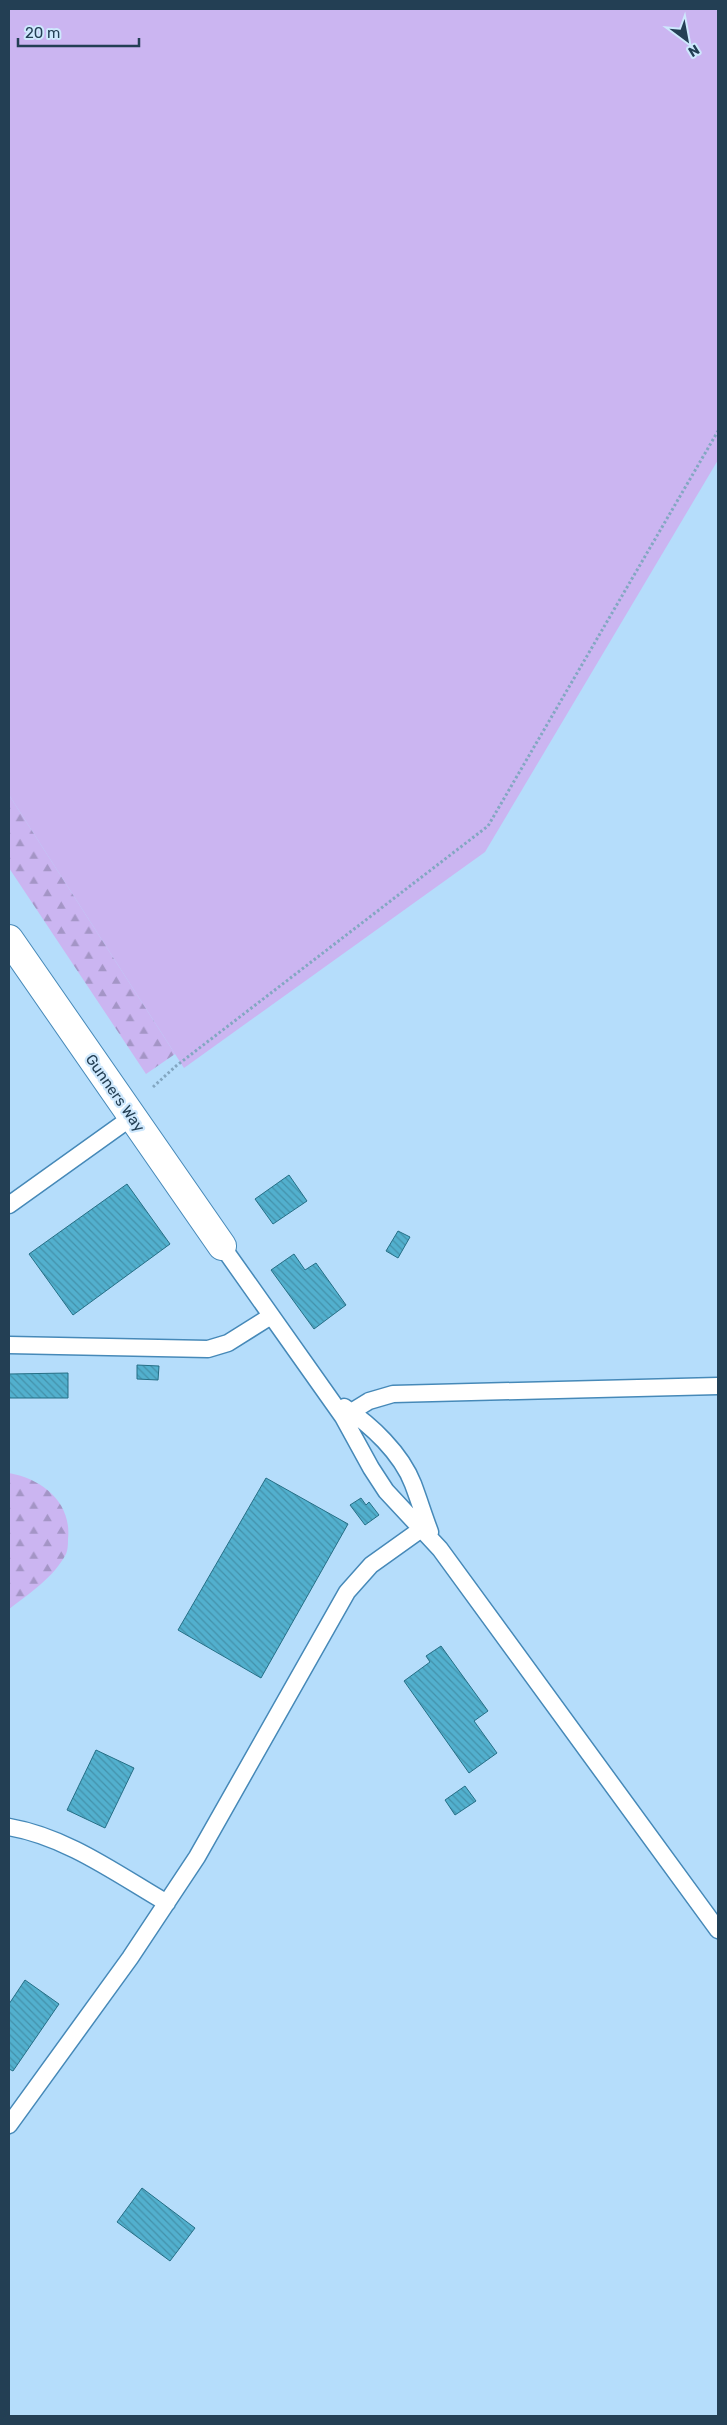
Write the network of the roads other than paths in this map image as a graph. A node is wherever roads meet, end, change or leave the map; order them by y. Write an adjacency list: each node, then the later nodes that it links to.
1 (9, 939): 2 (street, Gunners Way)
2 (132, 1117): 3 (lane); 4 (street, Gunners Way)
3 (9, 1205)
4 (222, 1246): 5 (lane)
5 (271, 1316): 6 (lane); 8 (lane)
6 (9, 1345)
7 (718, 1386): 8 (lane)
8 (347, 1414): 9 (lane); 9 (lane)
9 (425, 1527): 11 (lane); 12 (lane)
10 (9, 1827): 11 (lane)
11 (167, 1903): 13 (lane)
12 (718, 1930)
13 (9, 2125)

